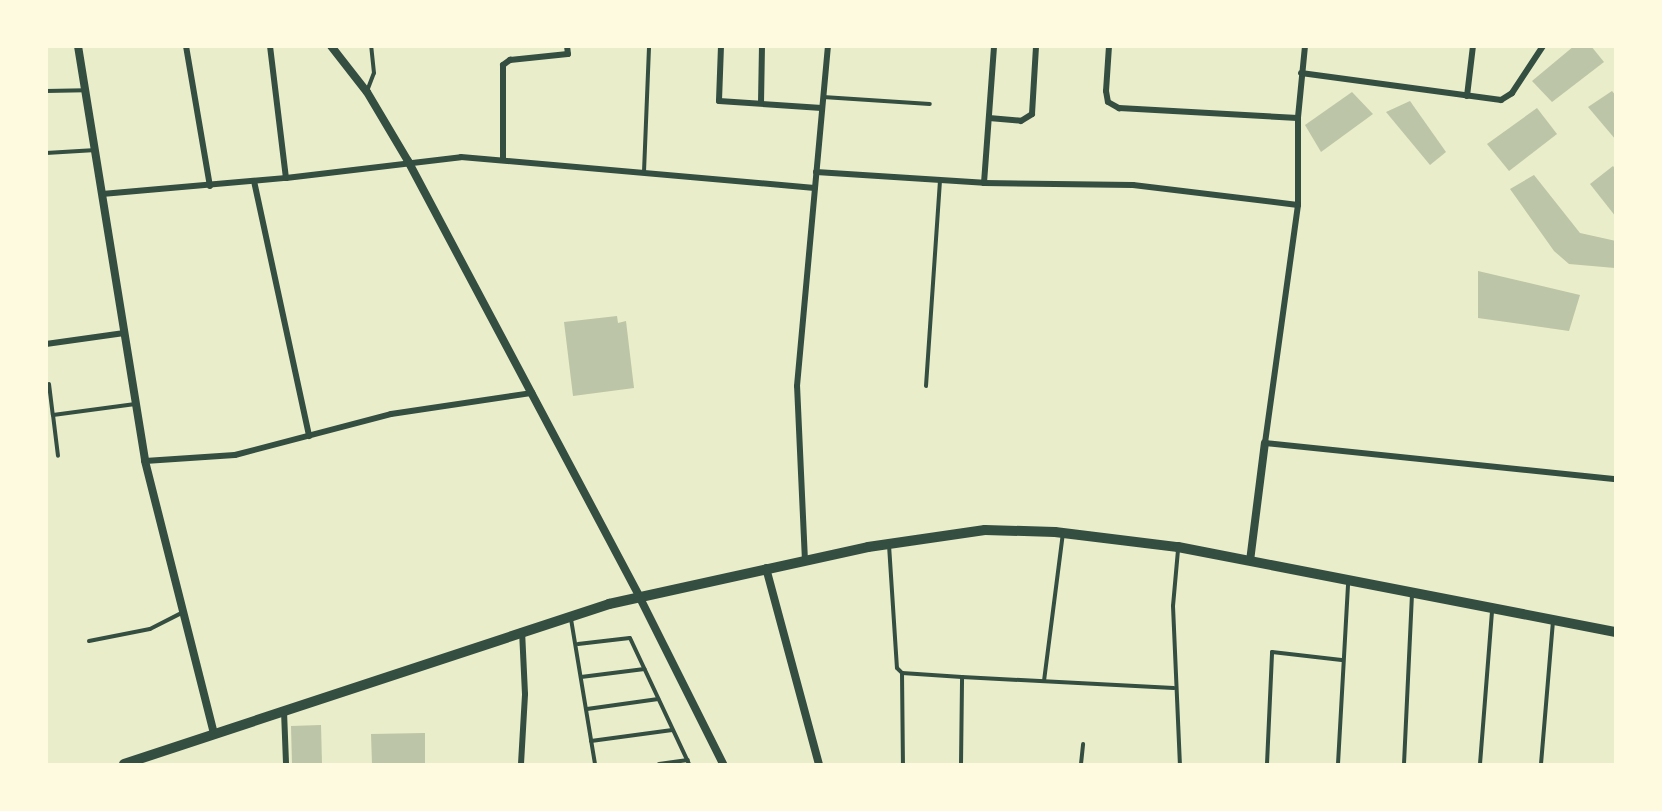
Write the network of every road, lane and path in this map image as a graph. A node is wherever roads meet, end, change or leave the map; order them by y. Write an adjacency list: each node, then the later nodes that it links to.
1 (78, 46): 18 (street)
2 (186, 46): 38 (street)
3 (270, 46): 34 (street)
4 (331, 46): 20 (street)
5 (371, 46): 20 (lane)
6 (567, 46): 30 (street)
7 (649, 46): 32 (lane)
8 (721, 46): 23 (street)
9 (762, 46): 23 (street)
10 (828, 46): 22 (street)
11 (994, 46): 26 (street)
12 (1036, 46): 26 (street)
13 (1109, 46): 27 (street)
14 (1305, 46): 17 (street)
15 (1473, 46): 21 (street)
16 (1543, 46): 21 (street)
17 (1301, 73): 21 (street); 27 (street)
18 (86, 90): 19 (lane); 28 (street)
19 (46, 91)
20 (367, 92): 31 (street)
21 (1467, 96)
22 (824, 97): 24 (lane); 25 (street)
23 (761, 104): 25 (street)
24 (930, 104)
25 (822, 108): 33 (street)
26 (989, 118): 37 (street)
27 (1298, 118): 41 (street)
28 (97, 150): 29 (lane); 40 (street)
29 (46, 153)
30 (503, 160): 31 (street); 32 (street)
31 (408, 161): 34 (street); 46 (street)
32 (644, 172): 39 (street)
33 (816, 172): 36 (street); 39 (street)
34 (286, 178): 35 (street)
35 (254, 181): 38 (street); 49 (street)
36 (940, 181): 37 (street); 45 (lane)
37 (984, 183): 41 (street)
38 (210, 186): 40 (street)
39 (815, 188): 57 (street)
40 (102, 194): 42 (street)
41 (1298, 205): 50 (street)
42 (124, 333): 43 (street); 47 (street)
43 (46, 344)
44 (49, 384): 48 (lane)
45 (926, 386)
46 (532, 393): 49 (street); 62 (street)
47 (136, 404): 48 (lane); 52 (street)
48 (53, 415): 51 (lane)
49 (309, 436): 52 (street)
50 (1265, 443): 53 (street); 58 (street)
51 (58, 456)
52 (145, 461): 64 (street)
53 (1616, 479)
54 (1063, 532): 55 (main road); 56 (main road); 76 (lane)
55 (889, 544): 57 (main road); 73 (lane)
56 (1178, 547): 58 (main road); 77 (lane)
57 (805, 561): 59 (main road)
58 (1250, 561): 60 (main road)
59 (766, 568): 62 (main road); 93 (street)
60 (1348, 580): 61 (main road); 71 (lane)
61 (1412, 592): 63 (main road); 100 (lane)
62 (639, 596): 65 (main road); 92 (street)
63 (1492, 608): 66 (main road); 101 (lane)
64 (181, 614): 69 (lane); 82 (street)
65 (570, 615): 67 (main road); 70 (lane)
66 (1553, 620): 68 (main road); 102 (lane)
67 (522, 630): 80 (main road); 89 (street)
68 (1616, 632)
69 (89, 641)
70 (578, 644): 72 (lane); 74 (lane)
71 (1342, 660): 98 (lane); 99 (lane)
72 (644, 669): 74 (lane); 78 (lane)
73 (902, 673): 75 (lane); 94 (lane)
74 (581, 677): 79 (lane)
75 (962, 677): 76 (lane); 95 (lane)
76 (1044, 681): 77 (lane)
77 (1174, 688): 97 (lane)
78 (658, 699): 79 (lane); 81 (lane)
79 (587, 710): 83 (lane)
80 (284, 711): 82 (main road); 88 (street)
81 (672, 730): 83 (lane); 86 (lane)
82 (214, 734): 85 (main road)
83 (591, 741): 90 (lane)
84 (1083, 744): 96 (lane)
85 (136, 762): 87 (main road)
86 (688, 762): 91 (lane)
87 (124, 765)
88 (286, 765)
89 (521, 765)
90 (595, 765)
91 (659, 765)
92 (723, 765)
93 (819, 765)
94 (903, 765)
95 (961, 765)
96 (1081, 765)
97 (1180, 765)
98 (1266, 765)
99 (1338, 765)
100 (1404, 765)
101 (1480, 765)
102 (1541, 765)

